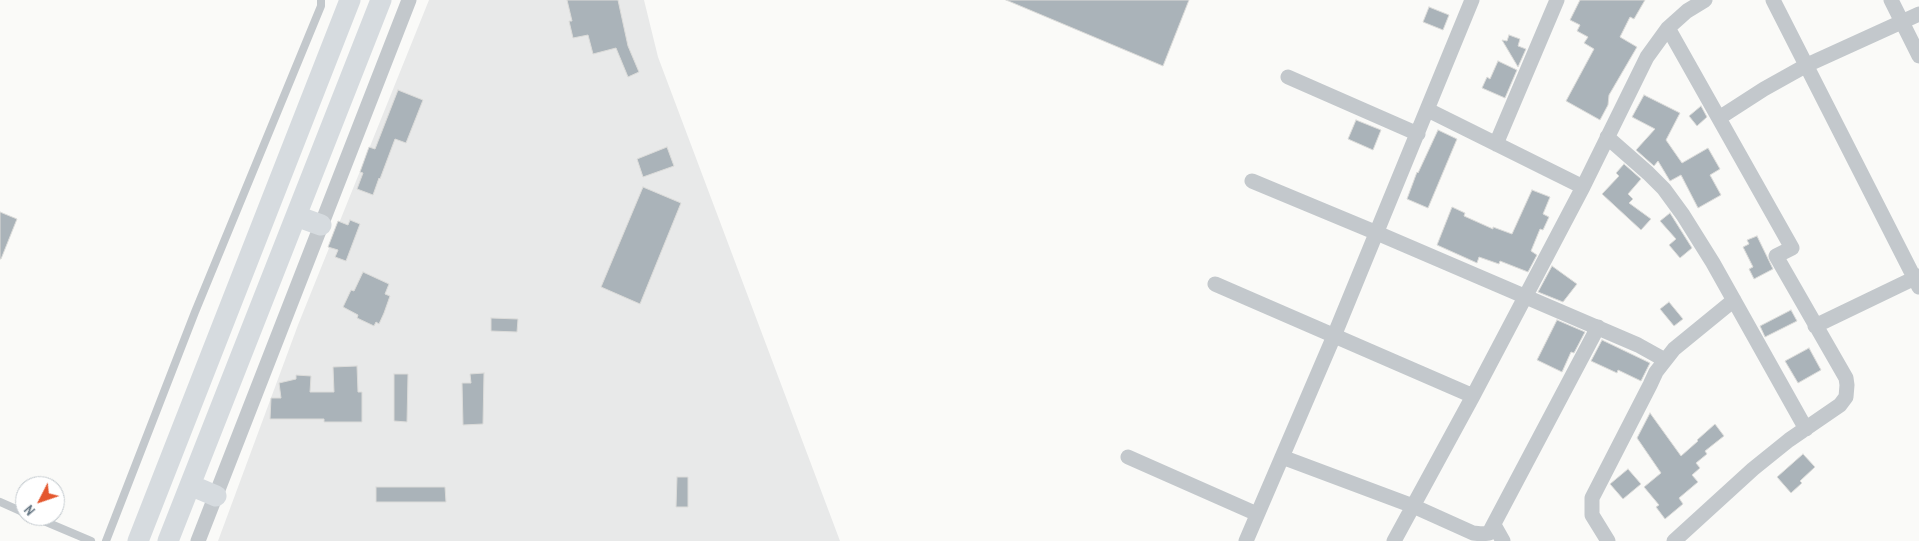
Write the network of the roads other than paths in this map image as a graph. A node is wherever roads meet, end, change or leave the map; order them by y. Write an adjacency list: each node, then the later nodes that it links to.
1 (321, 0): 47 (lane)
2 (350, 0): 48 (main road)
3 (381, 0): 23 (main road)
4 (409, 0): 24 (street)
5 (1472, 0): 16 (street)
6 (1557, 0): 20 (street)
7 (1704, 0): 12 (street)
8 (1774, 0): 14 (street)
9 (1892, 0): 11 (street)
10 (1919, 14): 11 (street)
11 (1902, 23): 13 (street); 14 (street)
12 (1668, 28): 17 (street); 19 (street)
13 (1919, 56)
14 (1807, 65): 17 (street); 26 (street)
15 (1288, 77): 18 (street)
16 (1428, 110): 18 (street); 20 (street)
17 (1719, 118): 30 (street)
18 (1418, 134): 25 (street)
19 (1607, 137): 22 (street); 29 (street)
20 (1496, 144): 22 (street)
21 (1252, 181): 25 (street)
22 (1583, 187): 28 (street)
23 (296, 216): 24 (main road); 38 (main road)
24 (321, 226): 39 (street)
25 (1377, 232): 28 (street); 32 (street)
26 (1917, 280): 30 (street)
27 (1215, 284): 32 (street)
28 (1525, 296): 31 (street); 34 (street)
29 (1734, 300): 33 (street); 35 (street)
30 (1815, 326): 35 (street)
31 (1598, 327): 33 (street); 44 (street)
32 (1334, 336): 34 (street); 37 (street)
33 (1664, 360): 54 (street)
34 (1473, 396): 41 (street)
35 (1806, 429): 55 (street)
36 (1128, 457): 43 (street)
37 (1282, 457): 41 (street); 43 (street)
38 (190, 485): 39 (main road); 49 (main road)
39 (216, 496): 50 (street)
40 (0, 502): 42 (lane)
41 (1413, 506): 44 (street); 52 (street)
42 (15, 509)
43 (1257, 514): 51 (street)
44 (1494, 525): 53 (street)
45 (56, 526): 46 (lane)
46 (91, 541)
47 (106, 541)
48 (138, 541)
49 (168, 541)
50 (198, 541)
51 (1246, 541)
52 (1394, 541)
53 (1503, 541)
54 (1608, 541)
55 (1674, 541)

